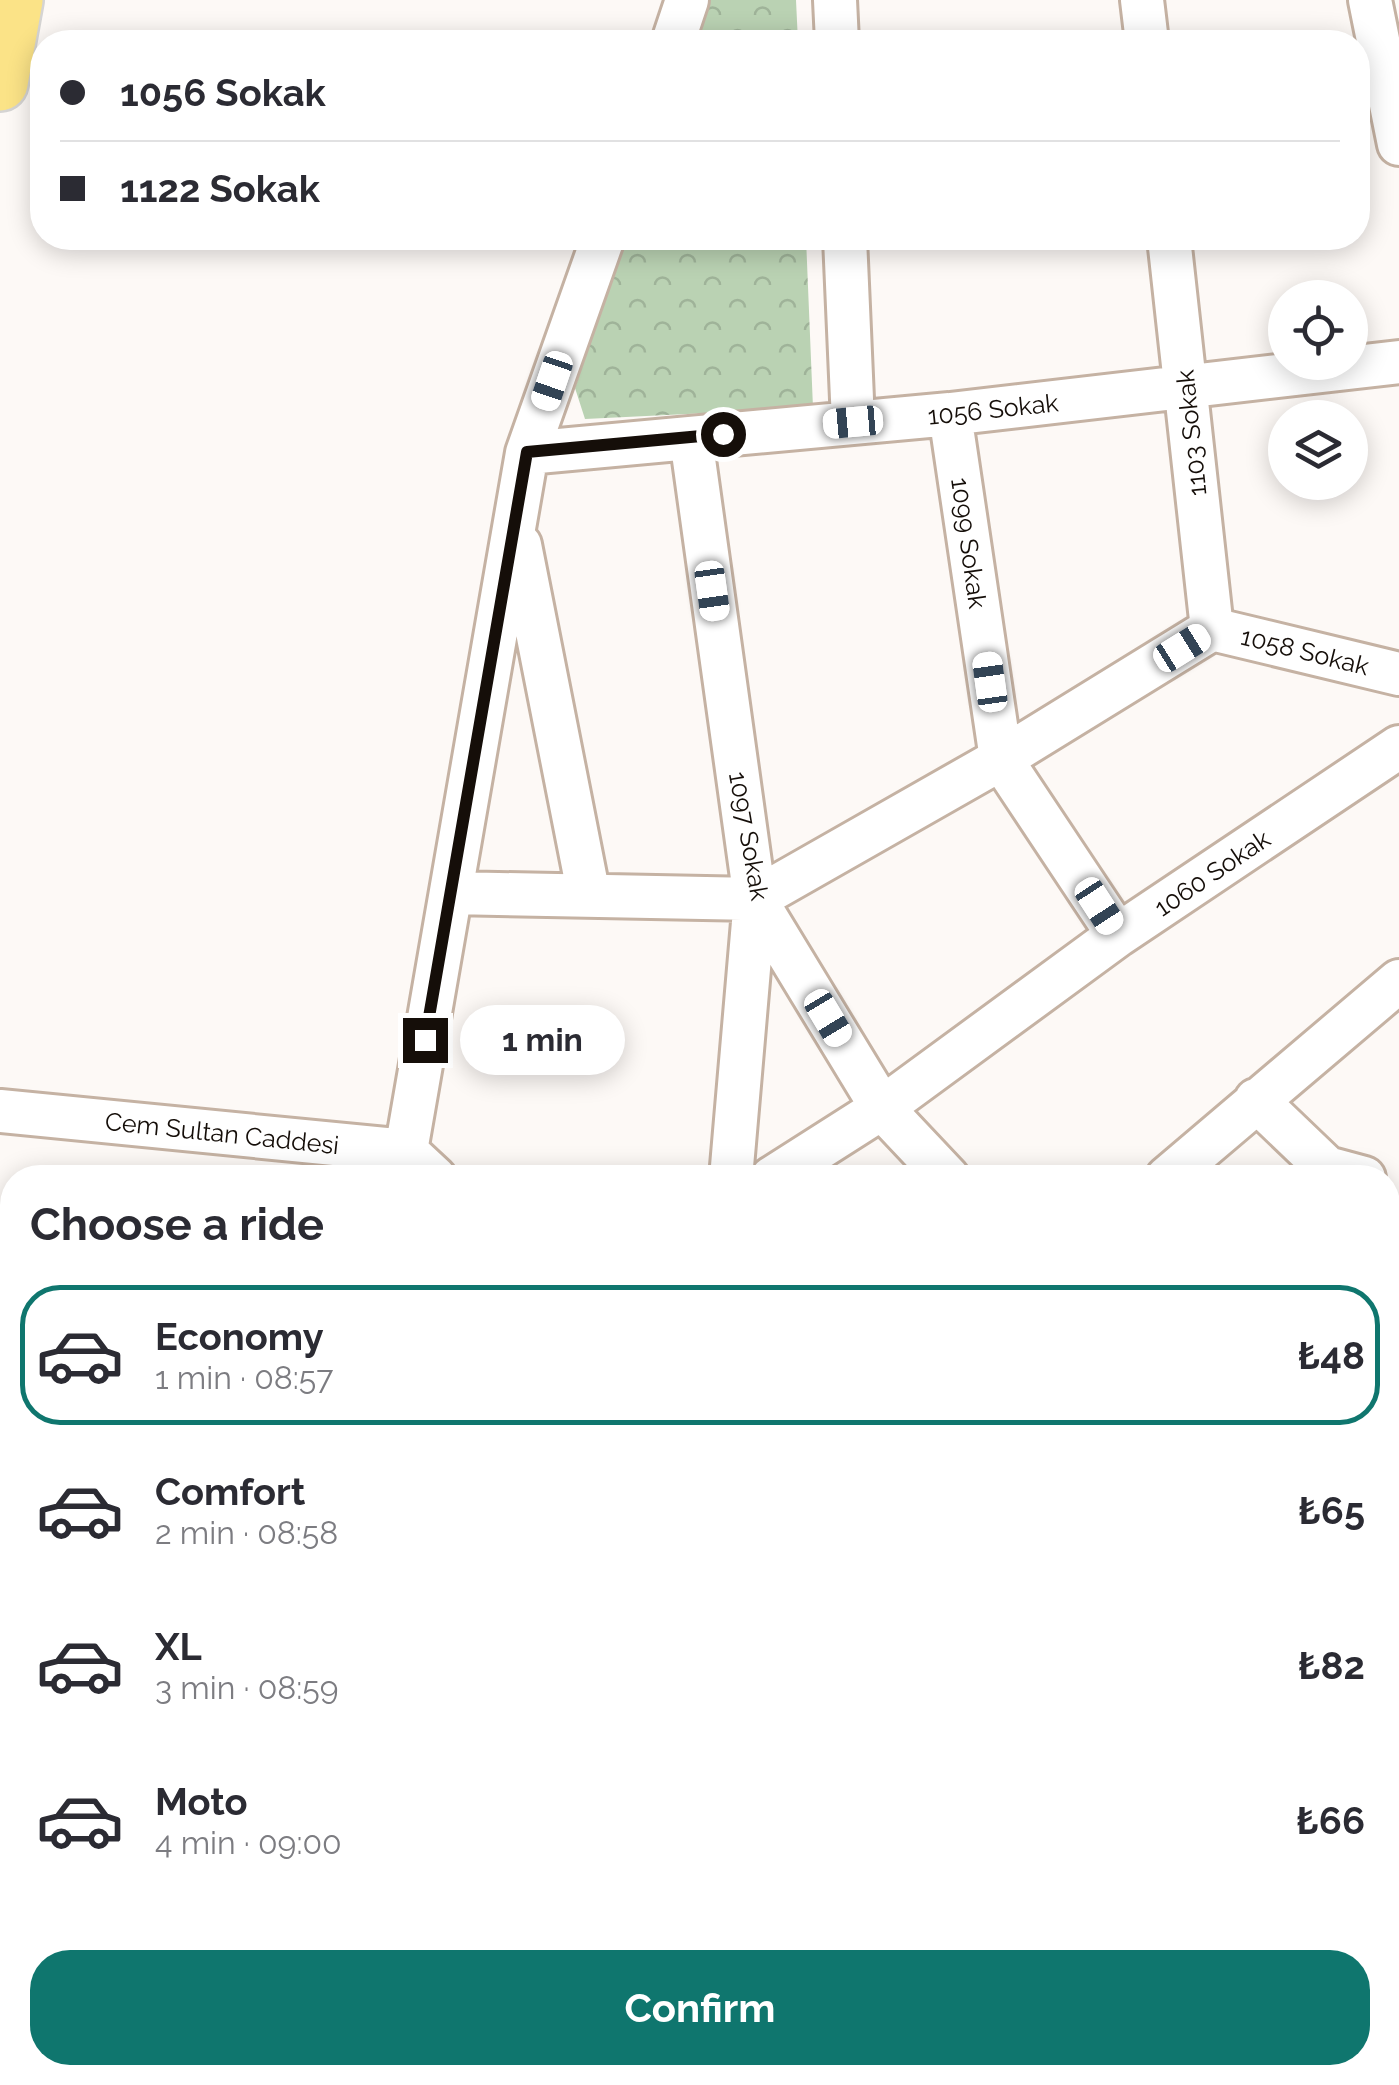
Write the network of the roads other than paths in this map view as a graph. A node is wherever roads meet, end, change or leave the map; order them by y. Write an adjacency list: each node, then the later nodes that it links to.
1 (15, 0): 9 (main road)
2 (687, 0): 6 (street)
3 (835, 0): 7 (street)
4 (1142, 0): 8 (street)
5 (1370, 0): 10 (street)
6 (676, 30)
7 (836, 30)
8 (1145, 30)
9 (0, 83)
10 (1399, 144)
11 (600, 250): 19 (street)
12 (846, 250): 17 (street)
13 (1170, 250): 15 (street, 1103 Sokak)
14 (1399, 362): 15 (street, 1056 Sokak)
15 (1186, 388): 16 (street, 1056 Sokak); 21 (street, 1103 Sokak)
16 (950, 414): 17 (street, 1056 Sokak); 24 (street, 1099 Sokak)
17 (853, 422): 18 (street, 1056 Sokak)
18 (691, 438): 19 (street, 1056 Sokak); 27 (street, 1097 Sokak)
19 (527, 452): 20 (street)
20 (515, 520): 25 (street); 26 (street)
21 (1212, 629): 22 (street, 1058 Sokak); 24 (street)
22 (1399, 674)
23 (1399, 747): 28 (street, 1060 Sokak)
24 (1002, 759): 27 (street); 28 (street, 1099 Sokak)
25 (450, 892): 26 (street); 34 (street)
26 (590, 896): 27 (street)
27 (756, 899): 31 (street, 1097 Sokak); 35 (street)
28 (1118, 936): 31 (street, 1060 Sokak)
29 (1399, 981): 30 (street)
30 (1256, 1100): 38 (street); 39 (street)
31 (882, 1108): 36 (street, 1060 Sokak); 37 (street, 1097 Sokak)
32 (0, 1111): 33 (street, Cem Sultan Caddesi)
33 (385, 1165)
34 (414, 1165)
35 (732, 1165)
36 (792, 1165)
37 (936, 1165)
38 (1182, 1165)
39 (1328, 1165)

